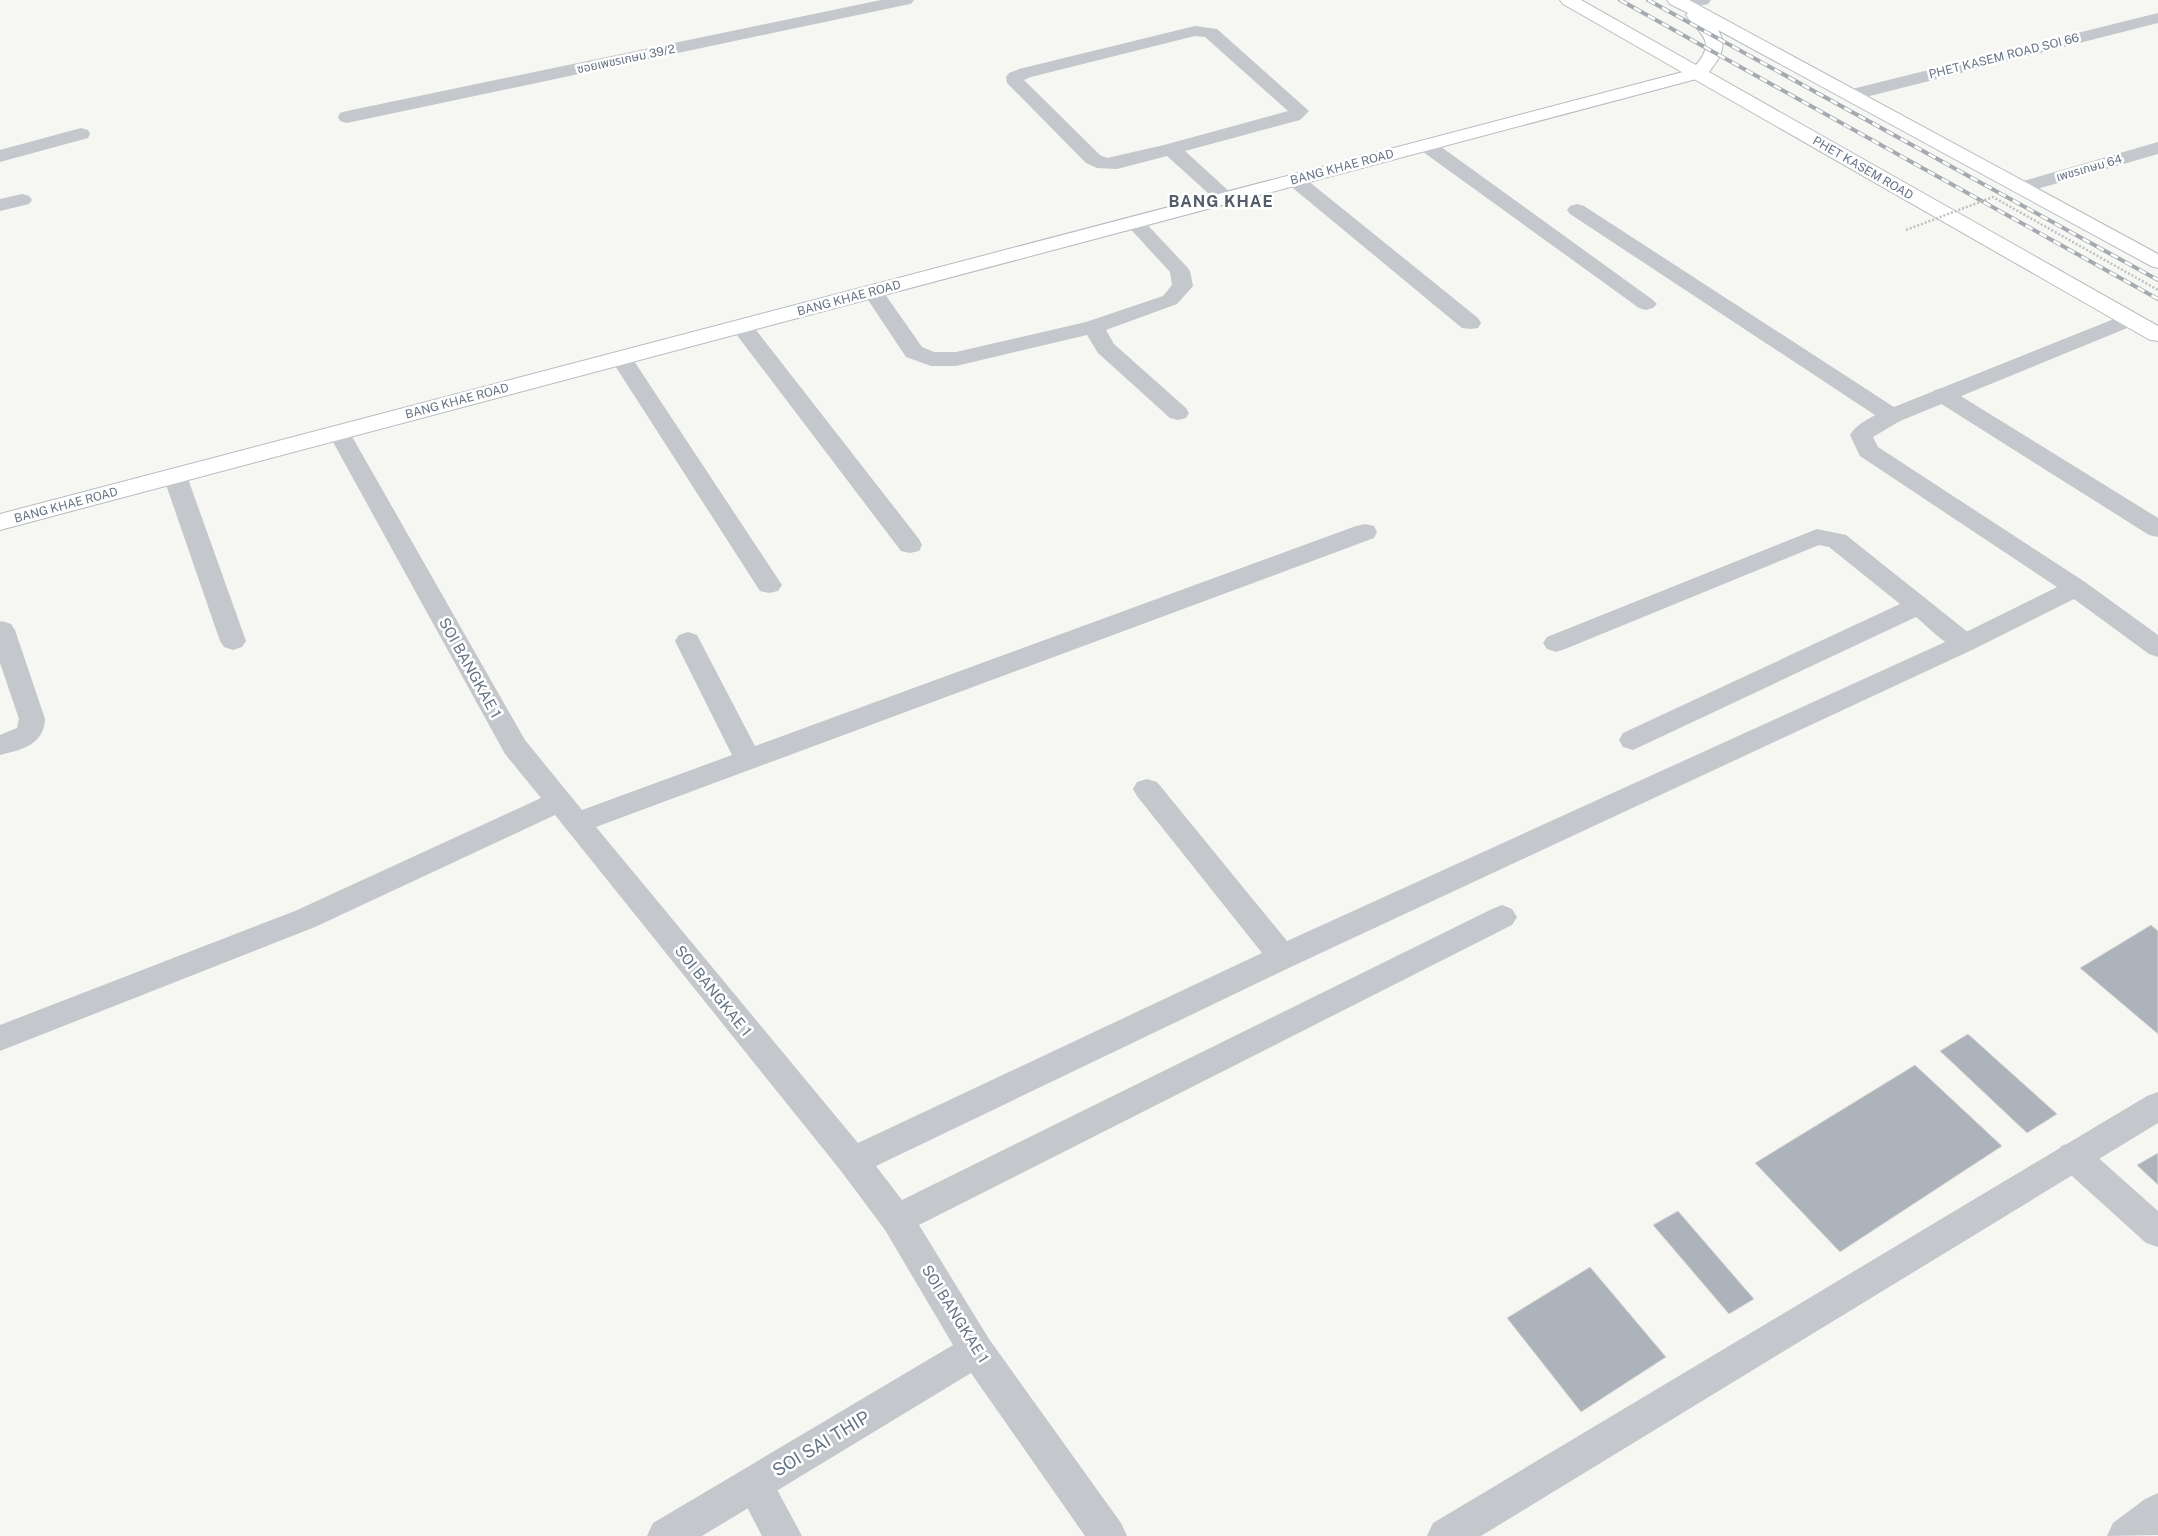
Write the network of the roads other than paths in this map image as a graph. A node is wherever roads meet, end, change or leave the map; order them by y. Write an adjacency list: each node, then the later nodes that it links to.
1 (905, 0): 8 (street, ซอยเพชรเกษม 39/2)
2 (1569, 0): 6 (main road, PHET KASEM ROAD)
3 (1702, 0): 4 (street)
4 (1680, 2): 6 (main road); 7 (main road)
5 (2158, 18): 7 (street, PHET KASEM ROAD SOI 66)
6 (1698, 73): 10 (main road, BANG KHAE ROAD); 24 (main road, PHET KASEM ROAD)
7 (1850, 95): 15 (main road)
8 (347, 117)
9 (81, 134): 13 (street)
10 (1426, 145): 14 (main road, BANG KHAE ROAD); 23 (street)
11 (2158, 148): 15 (street, เพชรเกษม 64)
12 (1171, 149): 12 (street); 16 (street)
13 (0, 156)
14 (1295, 180): 16 (main road, BANG KHAE ROAD); 25 (street)
15 (2020, 188): 21 (main road)
16 (1225, 198): 20 (main road, BANG KHAE ROAD)
17 (22, 200): 18 (street)
18 (0, 205)
19 (1577, 210): 32 (street)
20 (1134, 222): 22 (main road, BANG KHAE ROAD); 27 (street)
21 (2158, 262)
22 (873, 291): 26 (main road, BANG KHAE ROAD); 27 (street)
23 (1646, 304)
24 (2129, 319): 28 (main road, PHET KASEM ROAD); 30 (street)
25 (1470, 323)
26 (741, 326): 29 (main road, BANG KHAE ROAD); 38 (street)
27 (1093, 327): 31 (street)
28 (2158, 335)
29 (622, 358): 33 (main road, BANG KHAE ROAD); 39 (street)
30 (1943, 395): 32 (street); 36 (street)
31 (1178, 413)
32 (1892, 416): 40 (street)
33 (339, 433): 34 (main road, BANG KHAE ROAD); 52 (street, SOI BANGKAE 1)
34 (175, 476): 35 (main road, BANG KHAE ROAD); 43 (street)
35 (0, 522)
36 (2158, 529)
37 (1365, 532): 50 (street)
38 (910, 545)
39 (768, 585)
40 (2076, 588): 46 (street); 47 (street)
41 (1918, 606): 45 (street); 46 (street); 48 (street)
42 (2, 630): 49 (street)
43 (233, 641)
44 (688, 641): 50 (street)
45 (1556, 643)
46 (1965, 643): 54 (street)
47 (2158, 648)
48 (1633, 740)
49 (0, 745)
50 (748, 760): 52 (street)
51 (1147, 789): 54 (street)
52 (567, 812): 55 (street); 58 (street, SOI BANGKAE 1)
53 (1502, 917): 59 (street)
54 (1282, 957): 58 (street)
55 (0, 1038)
56 (2158, 1106): 57 (street)
57 (2073, 1156): 60 (street); 67 (street)
58 (852, 1162): 59 (street, SOI BANGKAE 1)
59 (897, 1219): 61 (street, SOI BANGKAE 1)
60 (2158, 1232)
61 (976, 1351): 62 (street, SOI SAI THIP); 66 (street, SOI BANGKAE 1)
62 (754, 1484): 64 (street, SOI SAI THIP); 65 (street)
63 (2158, 1512): 68 (street)
64 (666, 1536)
65 (783, 1536)
66 (1108, 1536)
67 (1446, 1536)
68 (2126, 1536)

